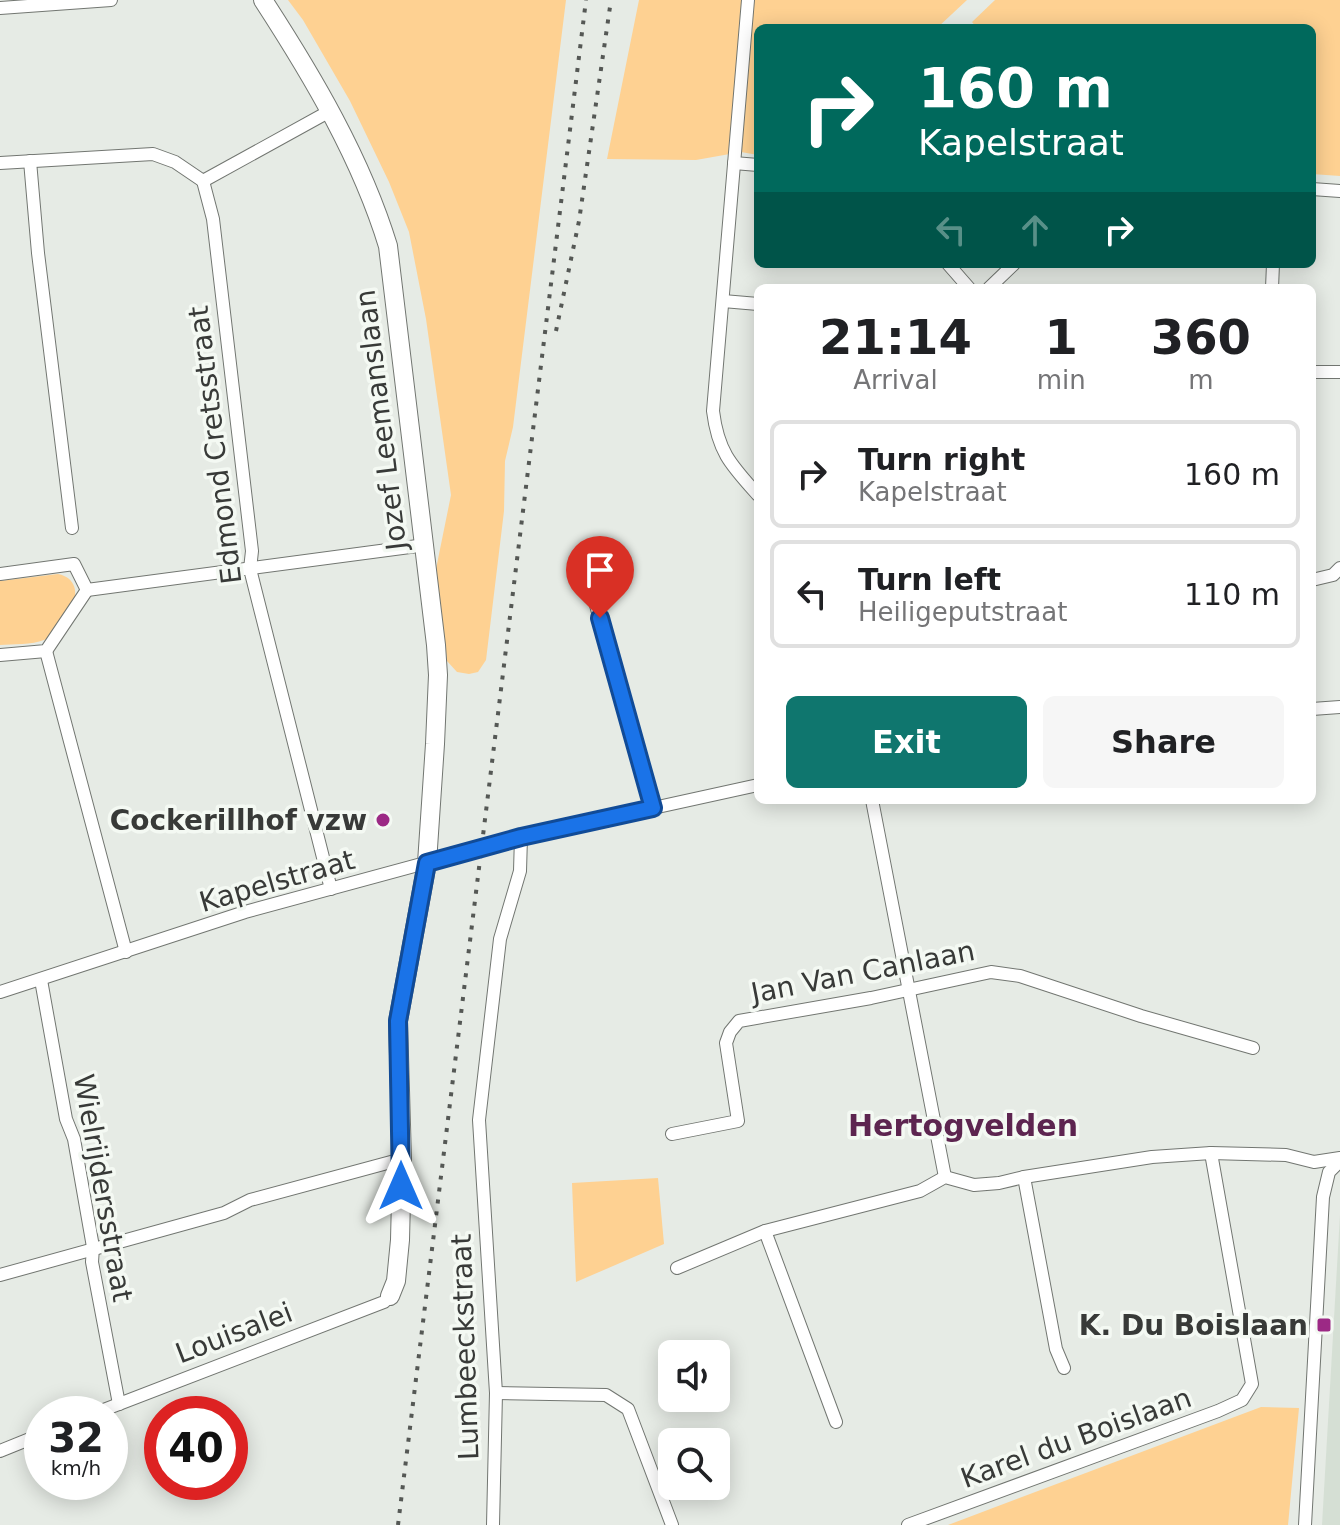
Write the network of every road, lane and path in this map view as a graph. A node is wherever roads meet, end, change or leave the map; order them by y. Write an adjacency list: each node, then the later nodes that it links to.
1 (111, 0): 4 (street)
2 (263, 0): 5 (street, Jozef Leemanslaan)
3 (748, 0): 8 (street)
4 (0, 8)
5 (330, 111): 10 (street); 23 (street, Jozef Leemanslaan)
6 (30, 161): 7 (street); 10 (street); 22 (street)
7 (0, 163)
8 (734, 163): 9 (street); 17 (street)
9 (754, 165)
10 (203, 181): 25 (street, Edmond Cretsstraat)
11 (1316, 189): 12 (street)
12 (1340, 191)
13 (952, 268): 15 (street)
14 (1010, 268): 16 (street)
15 (966, 284)
16 (993, 284)
17 (723, 301): 18 (street); 21 (street)
18 (754, 304)
19 (1316, 372): 20 (street)
20 (1340, 372)
21 (754, 490)
22 (72, 528)
23 (425, 545): 25 (street); 38 (street, Jozef Leemanslaan)
24 (1340, 568): 27 (street)
25 (250, 569): 28 (street); 39 (street, Edmond Cretsstraat)
26 (0, 574): 28 (street)
27 (1316, 579)
28 (87, 590): 30 (street)
29 (592, 591): 36 (street)
30 (46, 651): 31 (street); 40 (street)
31 (0, 655)
32 (1340, 707): 33 (street)
33 (1316, 709)
34 (754, 786): 36 (street, Kapelstraat)
35 (873, 804): 42 (street)
36 (653, 808): 37 (street, Kapelstraat)
37 (521, 837): 38 (street, Kapelstraat); 57 (street, Lumbeeckstraat)
38 (427, 863): 39 (street, Kapelstraat); 47 (street, Jozef Leemanslaan)
39 (331, 889): 40 (street, Kapelstraat)
40 (126, 952): 41 (street, Kapelstraat)
41 (41, 980): 43 (street, Kapelstraat); 52 (street, Wielrijdersstraat)
42 (908, 988): 44 (street, Jan Van Canlaan); 45 (street, Jan Van Canlaan); 49 (street)
43 (0, 992)
44 (1253, 1048)
45 (672, 1134)
46 (1211, 1153): 48 (street); 50 (street); 65 (street, Karel du Boislaan)
47 (402, 1159): 52 (street); 55 (street, Jozef Leemanslaan)
48 (1340, 1160): 66 (street)
49 (945, 1177): 50 (street); 51 (street)
50 (1024, 1177): 56 (street)
51 (765, 1231): 53 (street); 60 (street)
52 (93, 1247): 54 (street); 58 (street, Wielrijdersstraat)
53 (677, 1268)
54 (0, 1275)
55 (390, 1296): 59 (street, Louisalei)
56 (1064, 1368)
57 (496, 1393): 63 (street, Lumbeeckstraat); 64 (street)
58 (117, 1396)
59 (128, 1401)
60 (836, 1422)
61 (24, 1441): 62 (street)
62 (0, 1451)
63 (493, 1525)
64 (672, 1525)
65 (908, 1525)
66 (1305, 1525)

